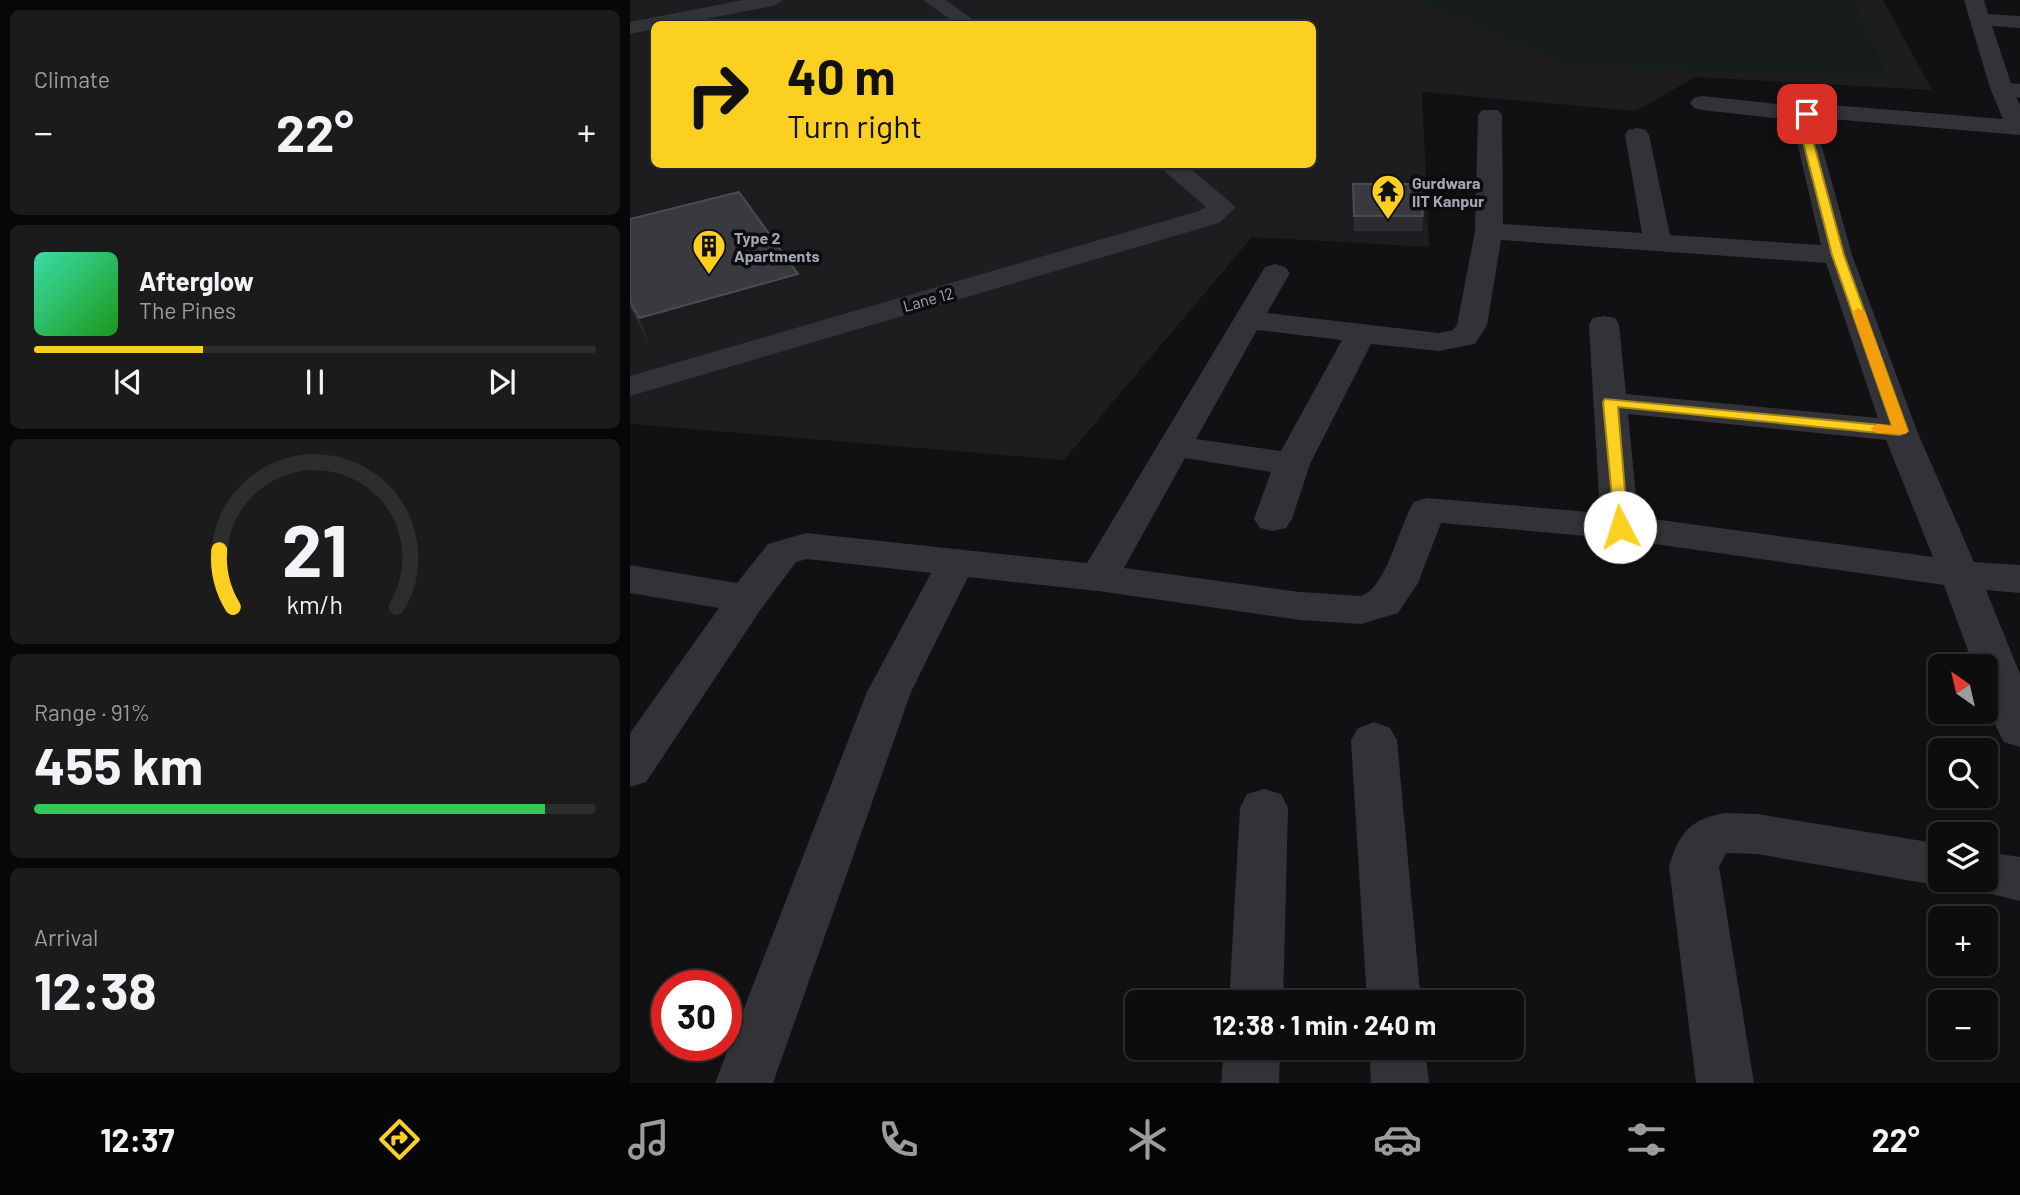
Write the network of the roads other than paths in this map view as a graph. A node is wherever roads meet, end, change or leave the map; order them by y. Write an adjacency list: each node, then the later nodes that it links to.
1 (773, 0): 4 (street)
2 (933, 0): 5 (street)
3 (1977, 9): 6 (street); 9 (street)
4 (666, 21)
5 (964, 21)
6 (2020, 22)
7 (651, 24): 8 (street)
8 (630, 28)
9 (1987, 49): 10 (street); 11 (street)
10 (2009, 51)
11 (2010, 90): 15 (street)
12 (1702, 103): 13 (street)
13 (1807, 114): 15 (street); 20 (street)
14 (1490, 115): 18 (street)
15 (2019, 128)
16 (1637, 135): 19 (street)
17 (1173, 168): 25 (street, Lane 12)
18 (1489, 231): 19 (street); 24 (street)
19 (1657, 241): 20 (street)
20 (1838, 255): 27 (street)
21 (1275, 273): 22 (street)
22 (1248, 320): 24 (street); 28 (street)
23 (1604, 325): 26 (street)
24 (1361, 333): 29 (street)
25 (630, 386)
26 (1610, 402): 27 (street); 31 (street)
27 (1900, 431): 33 (street)
28 (1175, 446): 29 (street); 34 (street)
29 (1292, 464): 30 (street)
30 (1273, 519)
31 (1620, 527): 33 (street); 34 (street)
32 (956, 562): 34 (street); 37 (street); 49 (street)
33 (1960, 574): 36 (street); 38 (street)
34 (1098, 578)
35 (630, 579): 37 (street)
36 (2020, 579)
37 (747, 599): 40 (street)
38 (2020, 730)
39 (1374, 740): 46 (street)
40 (630, 769)
41 (1264, 808): 45 (street)
42 (1928, 863): 52 (street)
43 (1998, 875): 44 (street)
44 (2020, 879)
45 (1257, 990)
46 (1393, 990)
47 (1251, 1060): 50 (street)
48 (1398, 1060): 51 (street)
49 (744, 1083)
50 (1250, 1083)
51 (1400, 1083)
52 (1725, 1083)

